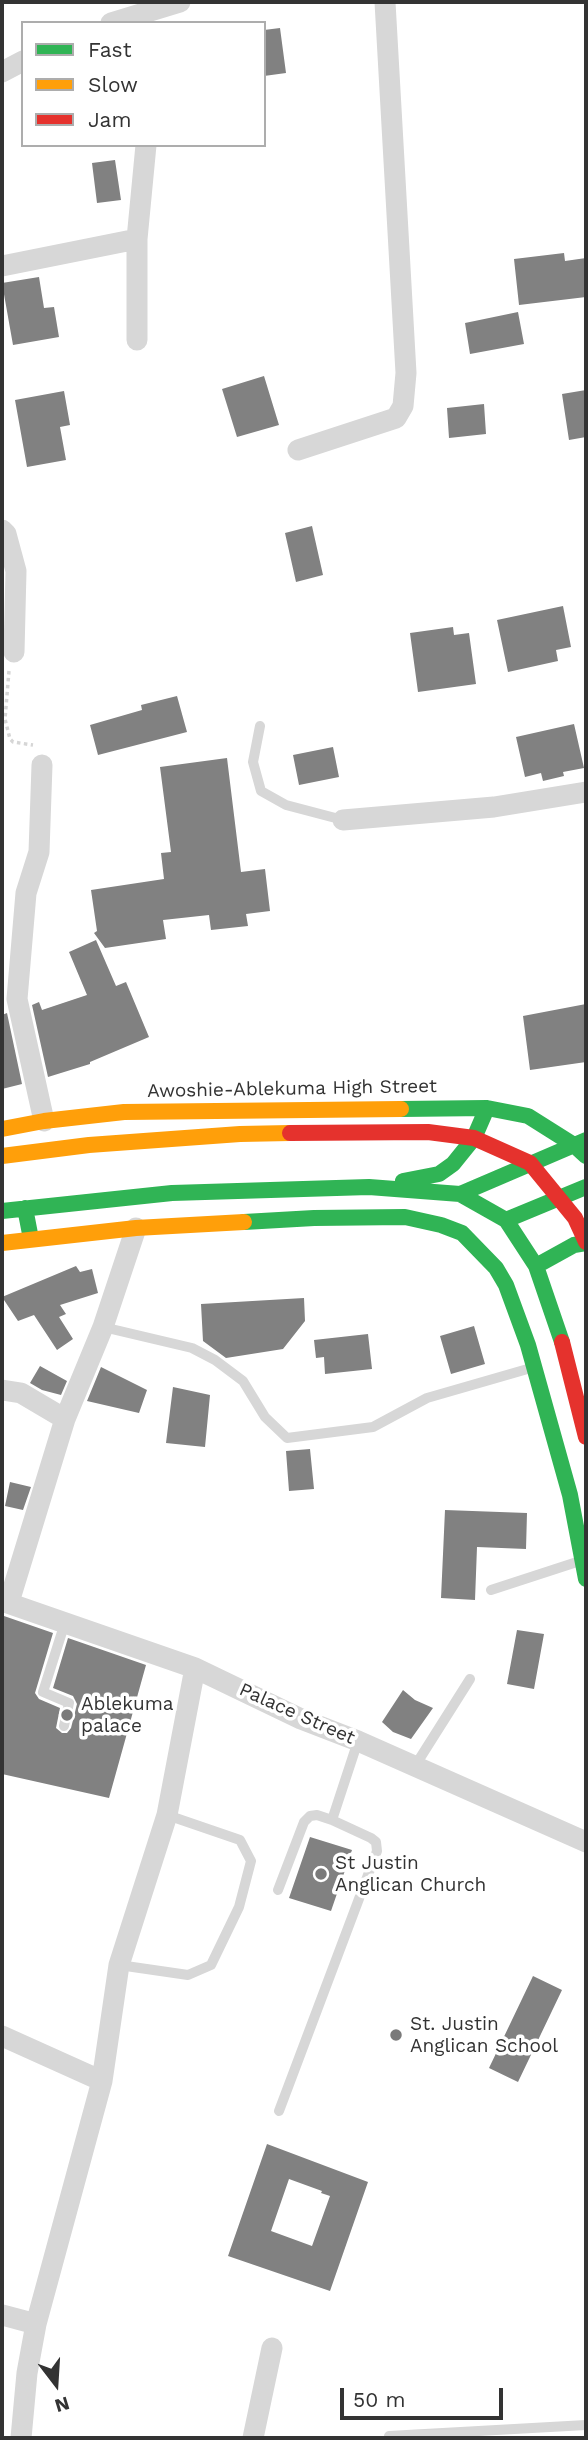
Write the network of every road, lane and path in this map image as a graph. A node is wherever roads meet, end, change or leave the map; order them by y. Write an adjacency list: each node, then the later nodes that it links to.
1 (180, 2): 3 (street)
2 (385, 2): 11 (street)
3 (157, 15): 4 (street)
4 (122, 21)
5 (21, 62): 6 (street)
6 (2, 72)
7 (146, 147): 8 (street)
8 (137, 239): 9 (street); 10 (street)
9 (2, 267)
10 (137, 340)
11 (298, 450)
12 (2, 530): 13 (street)
13 (14, 652)
14 (9, 673): 16 (path)
15 (260, 726): 18 (lane)
16 (42, 765): 20 (street)
17 (586, 792): 18 (street)
18 (343, 820)
19 (487, 1108): 20 (street, Awoshie-Ablekuma High Street); 22 (street); 23 (street, Awoshie-Ablekuma High Street)
20 (44, 1121): 21 (street, Awoshie-Ablekuma High Street)
21 (2, 1129)
22 (474, 1138): 24 (street); 26 (street); 27 (street)
23 (580, 1142): 25 (street, Awoshie-Ablekuma High Street); 26 (street)
24 (2, 1156)
25 (586, 1156)
26 (530, 1163): 29 (street); 30 (street)
27 (369, 1187): 29 (street); 31 (street)
28 (586, 1187): 30 (street)
29 (460, 1194): 33 (street)
30 (561, 1199): 33 (street); 36 (street)
31 (25, 1208): 32 (street); 35 (street)
32 (2, 1211)
33 (506, 1220): 38 (street)
34 (136, 1228): 35 (street); 39 (street); 40 (street)
35 (31, 1238): 37 (street)
36 (586, 1242): 38 (street)
37 (2, 1243)
38 (536, 1266): 43 (street)
39 (103, 1326): 40 (lane); 42 (street)
40 (534, 1367): 44 (street)
41 (2, 1390): 42 (street)
42 (65, 1419): 47 (street)
43 (586, 1437)
44 (583, 1560): 45 (street); 46 (lane)
45 (586, 1579)
46 (491, 1590)
47 (5, 1602): 48 (street, Palace Street)
48 (67, 1623): 49 (street, Palace Street); 51 (lane)
49 (195, 1668): 52 (street, Palace Street); 54 (street)
50 (470, 1679): 53 (lane)
51 (64, 1726)
52 (358, 1741): 53 (street, Palace Street); 55 (lane)
53 (415, 1766): 56 (street, Palace Street)
54 (167, 1815): 58 (street); 58 (lane)
55 (332, 1820): 57 (lane); 61 (lane)
56 (586, 1842)
57 (278, 1890)
58 (119, 1965): 60 (street)
59 (2, 2036): 60 (street)
60 (102, 2081): 63 (street)
61 (279, 2111)
62 (2, 2315): 63 (street)
63 (36, 2324): 67 (street)
64 (272, 2348): 68 (street)
65 (586, 2425): 66 (lane)
66 (389, 2436)
67 (21, 2438)
68 (253, 2438)

